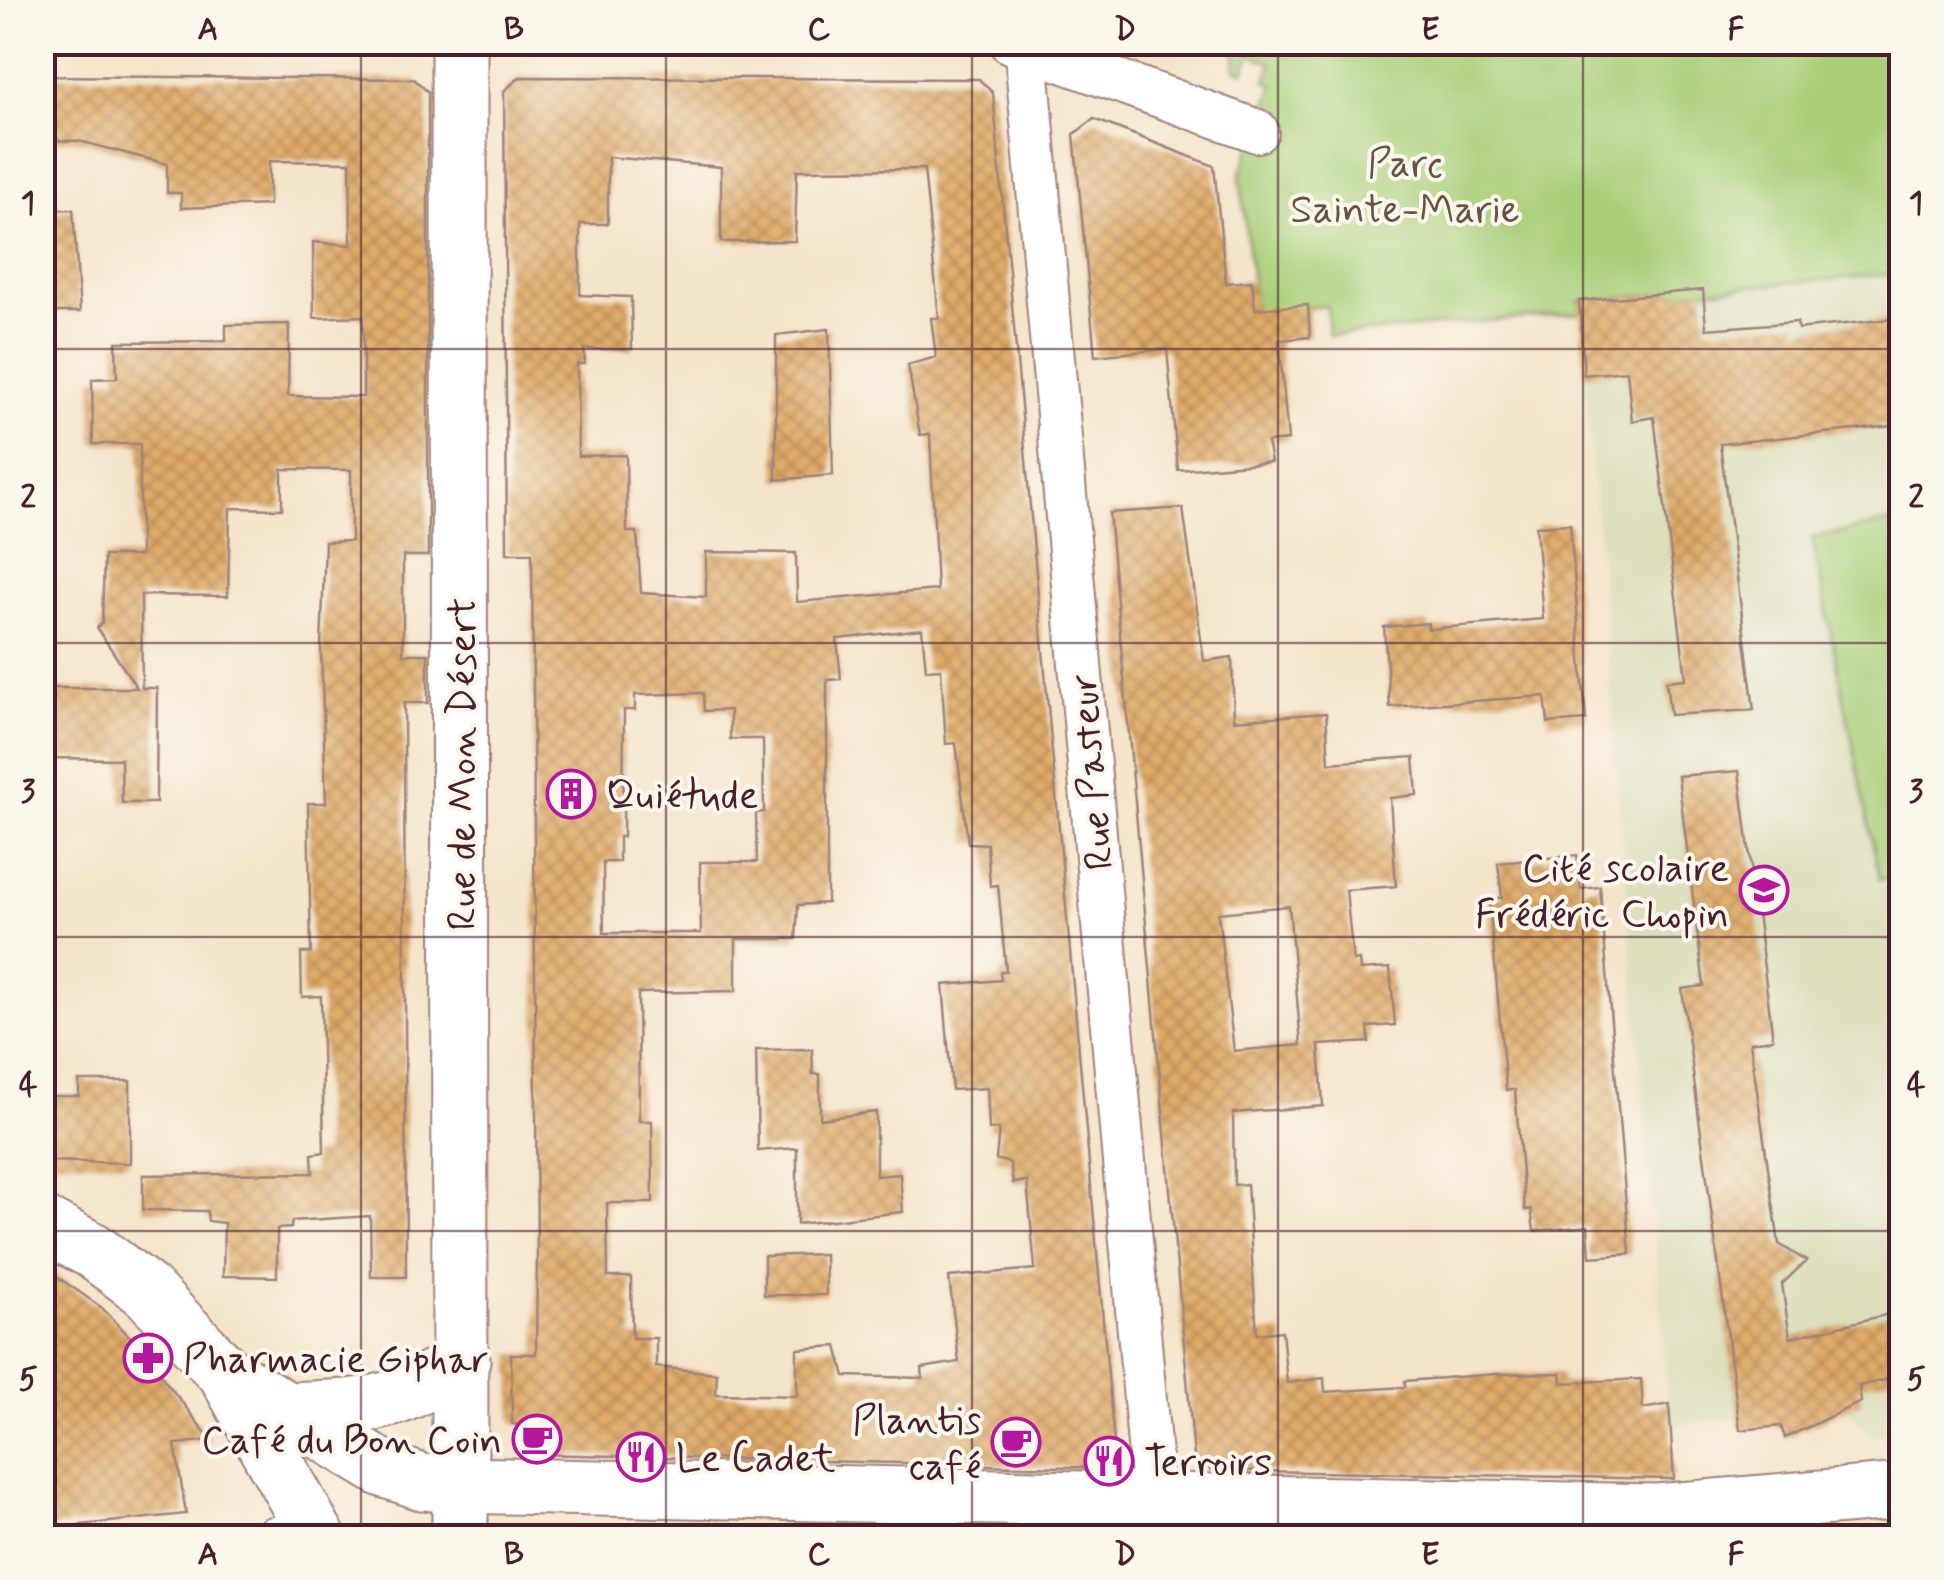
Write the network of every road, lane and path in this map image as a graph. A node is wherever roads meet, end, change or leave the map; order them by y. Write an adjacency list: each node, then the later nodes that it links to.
1 (460, 42): 5 (main road, Rue de Mon Désert)
2 (1021, 44): 3 (street); 9 (street, Rue Pasteur)
3 (1257, 131)
4 (42, 1224): 6 (main road)
5 (462, 1360): 7 (main road); 10 (main road, Rue de Mon Désert)
6 (224, 1372): 7 (main road); 12 (main road)
7 (286, 1410): 10 (main road)
8 (1902, 1491): 9 (main road)
9 (1154, 1502): 10 (main road)
10 (460, 1511)
11 (274, 1538): 12 (street)
12 (315, 1538)

